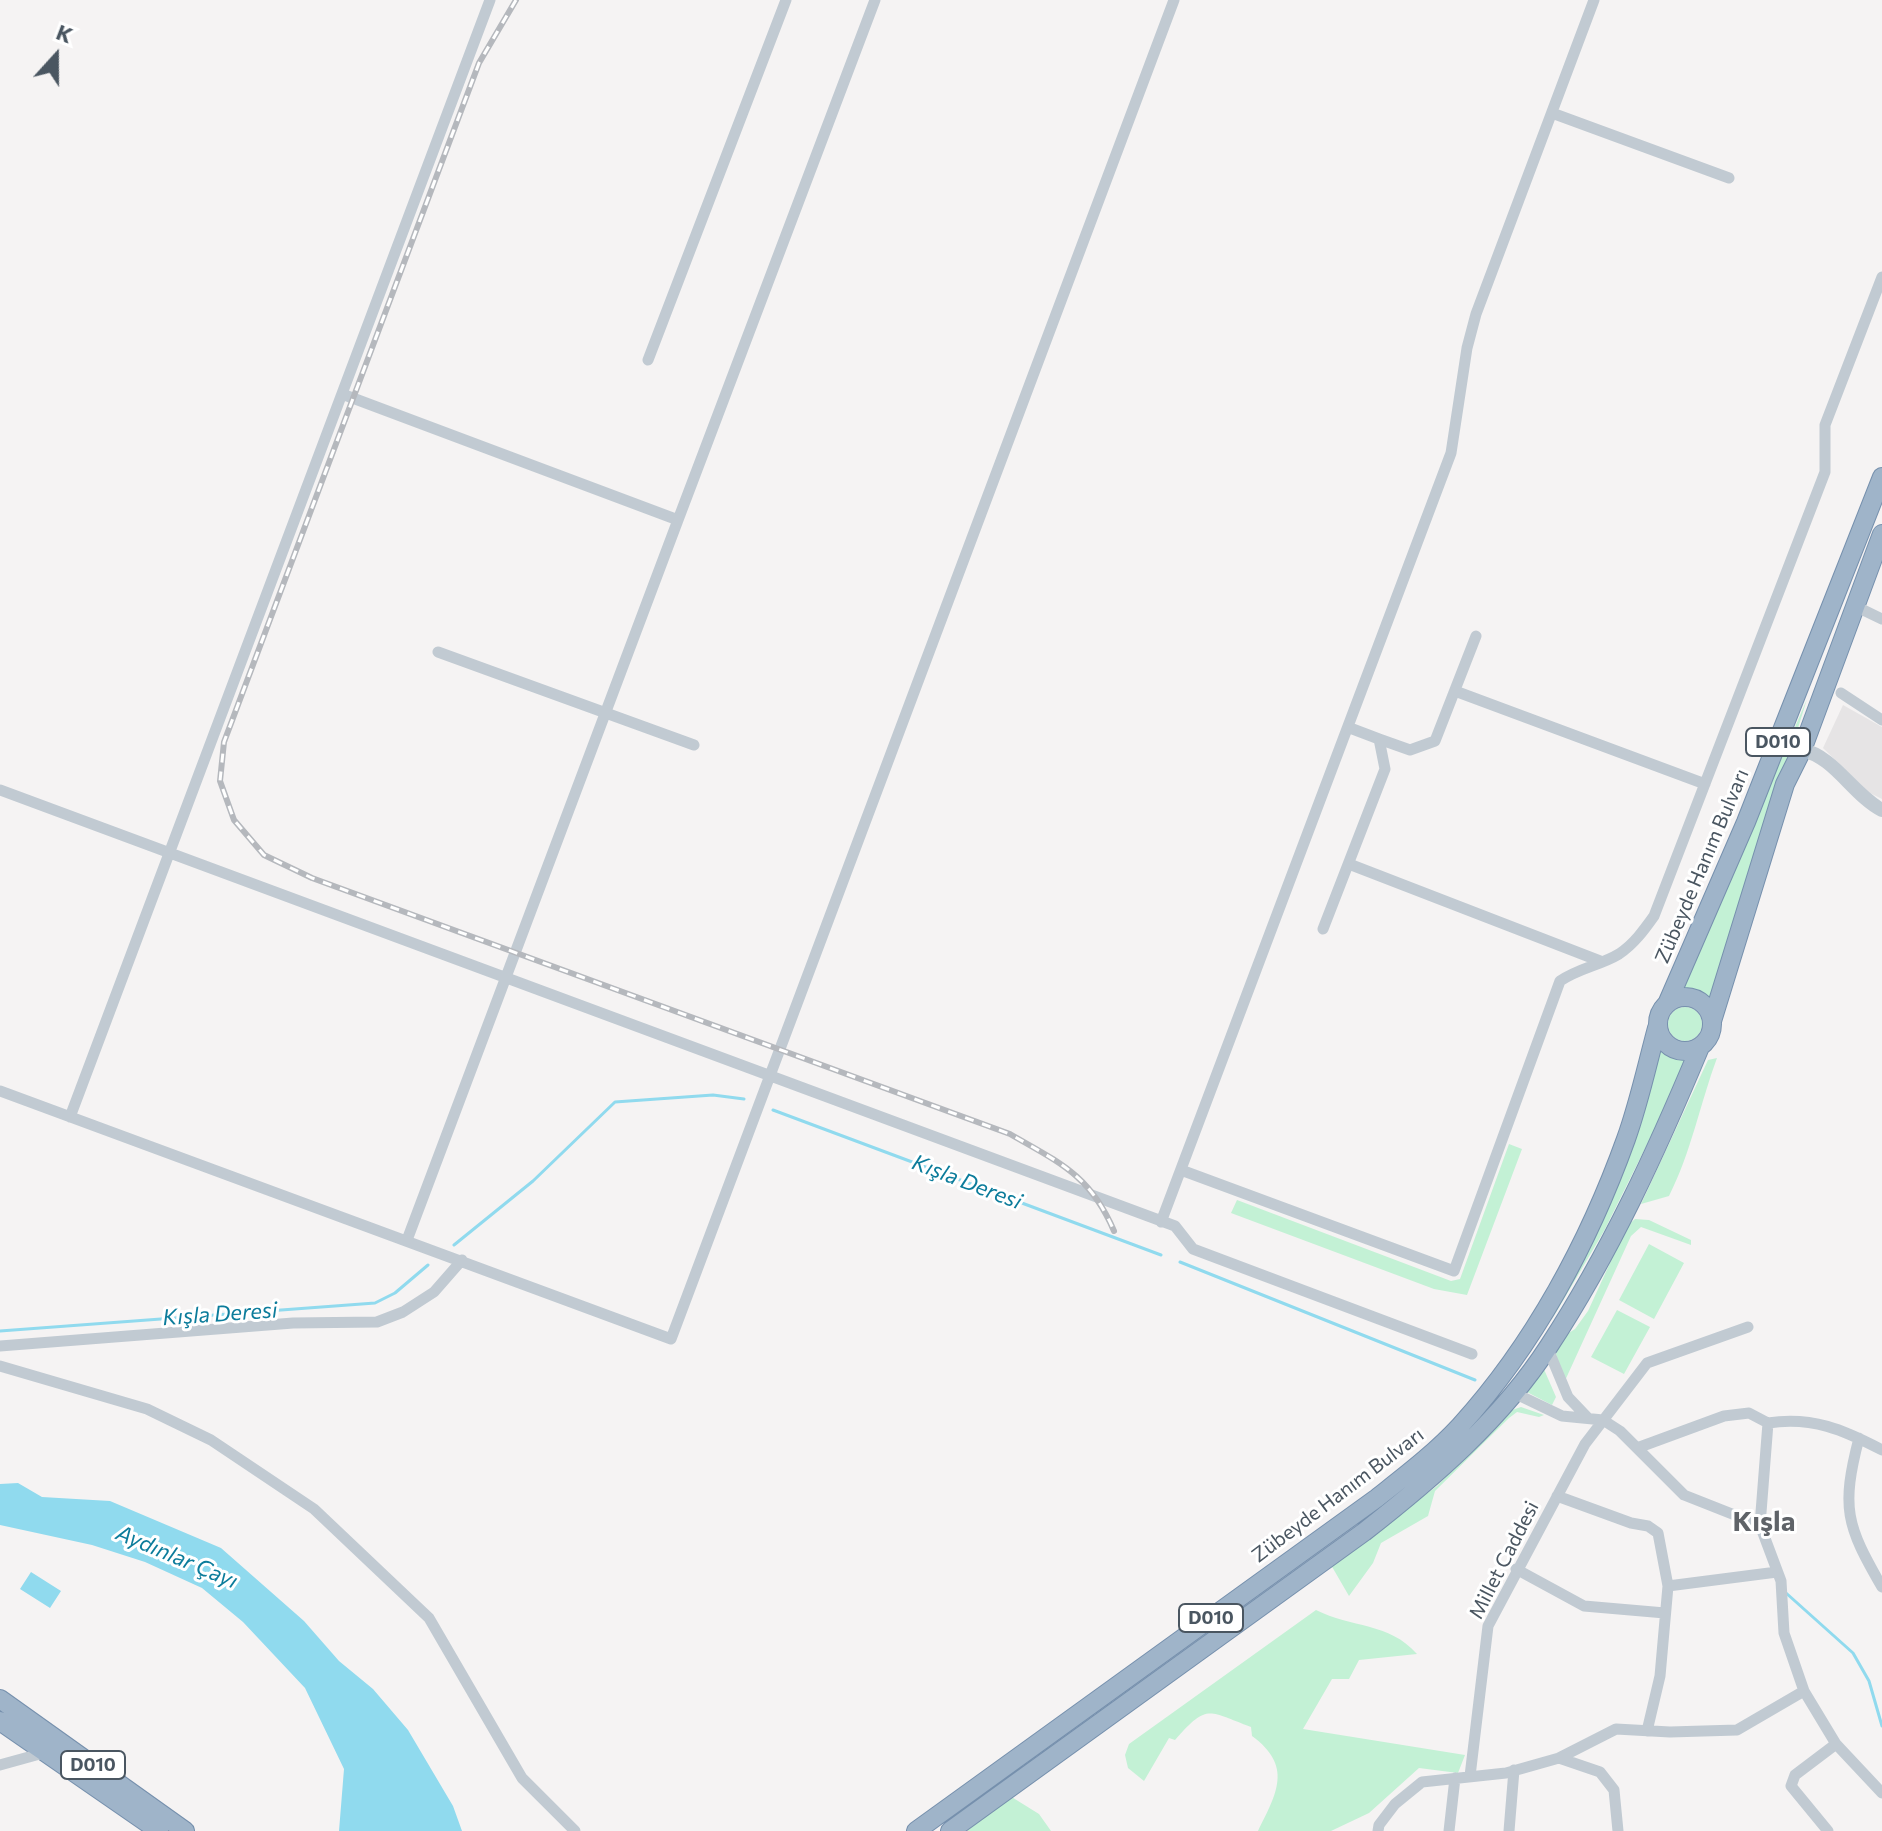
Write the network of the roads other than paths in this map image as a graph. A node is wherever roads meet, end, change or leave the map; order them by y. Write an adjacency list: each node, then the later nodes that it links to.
1 (490, 0): 10 (street)
2 (786, 0): 9 (street)
3 (875, 0): 12 (street)
4 (1174, 0): 38 (street)
5 (1594, 0): 6 (street)
6 (1552, 113): 7 (street); 22 (street)
7 (1729, 178)
8 (1882, 277): 26 (street)
9 (648, 360)
10 (342, 394): 12 (street); 29 (street)
11 (1882, 477): 34 (highway, Zübeyde Hanım Bulvarı / D010)
12 (678, 520): 20 (street)
13 (1882, 534): 14 (highway, Zübeyde Hanım Bulvarı / D010)
14 (1855, 606): 15 (street); 25 (highway, Zübeyde Hanım Bulvarı / D010)
15 (1882, 619)
16 (1476, 636): 18 (street)
17 (438, 652): 20 (street)
18 (1455, 691): 23 (street); 26 (street)
19 (1841, 693): 21 (street)
20 (606, 714): 24 (street); 33 (street)
21 (1882, 720)
22 (1350, 728): 23 (street); 41 (street)
23 (1379, 739): 30 (street)
24 (694, 745)
25 (1802, 750): 28 (street); 35 (highway, Zübeyde Hanım Bulvarı / D010)
26 (1705, 784): 32 (street)
27 (0, 790): 29 (street)
28 (1882, 810)
29 (171, 851): 33 (street); 40 (street)
30 (1349, 864): 31 (street); 32 (street)
31 (1323, 929)
32 (1600, 961): 41 (street)
33 (508, 979): 38 (street); 43 (street)
34 (1667, 1004): 35 (highway); 36 (highway, Zübeyde Hanım Bulvarı / D010)
35 (1712, 1021): 37 (highway, Zübeyde Hanım Bulvarı / D010)
36 (1657, 1028): 37 (highway); 80 (highway, Zübeyde Hanım Bulvarı / D010)
37 (1700, 1047): 47 (highway, Zübeyde Hanım Bulvarı / D010)
38 (769, 1076): 42 (street); 44 (street)
39 (0, 1091): 40 (street)
40 (70, 1117): 43 (street)
41 (1181, 1170): 42 (street)
42 (1161, 1222): 48 (street)
43 (407, 1240): 44 (street)
44 (462, 1260): 46 (street)
45 (1748, 1327): 52 (street, Millet Caddesi)
46 (0, 1346)
47 (1548, 1349): 50 (highway, Zübeyde Hanım Bulvarı / D010); 51 (street)
48 (1472, 1354)
49 (0, 1366): 79 (street)
50 (1512, 1392): 51 (street); 81 (highway, Zübeyde Hanım Bulvarı / D010)
51 (1588, 1418): 52 (street)
52 (1603, 1420): 55 (street); 57 (street, Millet Caddesi)
53 (1768, 1423): 54 (street); 55 (street); 58 (street)
54 (1859, 1438): 56 (street); 62 (street)
55 (1637, 1448): 58 (street)
56 (1882, 1450)
57 (1557, 1496): 59 (street, Millet Caddesi); 61 (street)
58 (1760, 1525): 60 (street)
59 (1516, 1569): 63 (street); 73 (street, Millet Caddesi)
60 (1777, 1572): 61 (street); 64 (street)
61 (1668, 1586): 63 (street)
62 (1882, 1587)
63 (1665, 1613): 67 (street)
64 (1804, 1691): 67 (street); 68 (street)
65 (0, 1699): 78 (highway, D010)
66 (0, 1721): 69 (highway, D010)
67 (1647, 1731): 70 (street)
68 (1836, 1744): 75 (street); 86 (street)
69 (47, 1751): 71 (street); 77 (highway, D010)
70 (1559, 1758): 72 (street); 85 (street)
71 (0, 1765)
72 (1514, 1770): 73 (street); 84 (street)
73 (1470, 1776): 74 (street)
74 (1455, 1778): 76 (street); 83 (street)
75 (1882, 1793)
76 (1378, 1828): 82 (street)
77 (159, 1831)
78 (185, 1831)
79 (575, 1831)
80 (916, 1831)
81 (950, 1831)
82 (1366, 1831)
83 (1449, 1831)
84 (1509, 1831)
85 (1618, 1831)
86 (1828, 1831)

